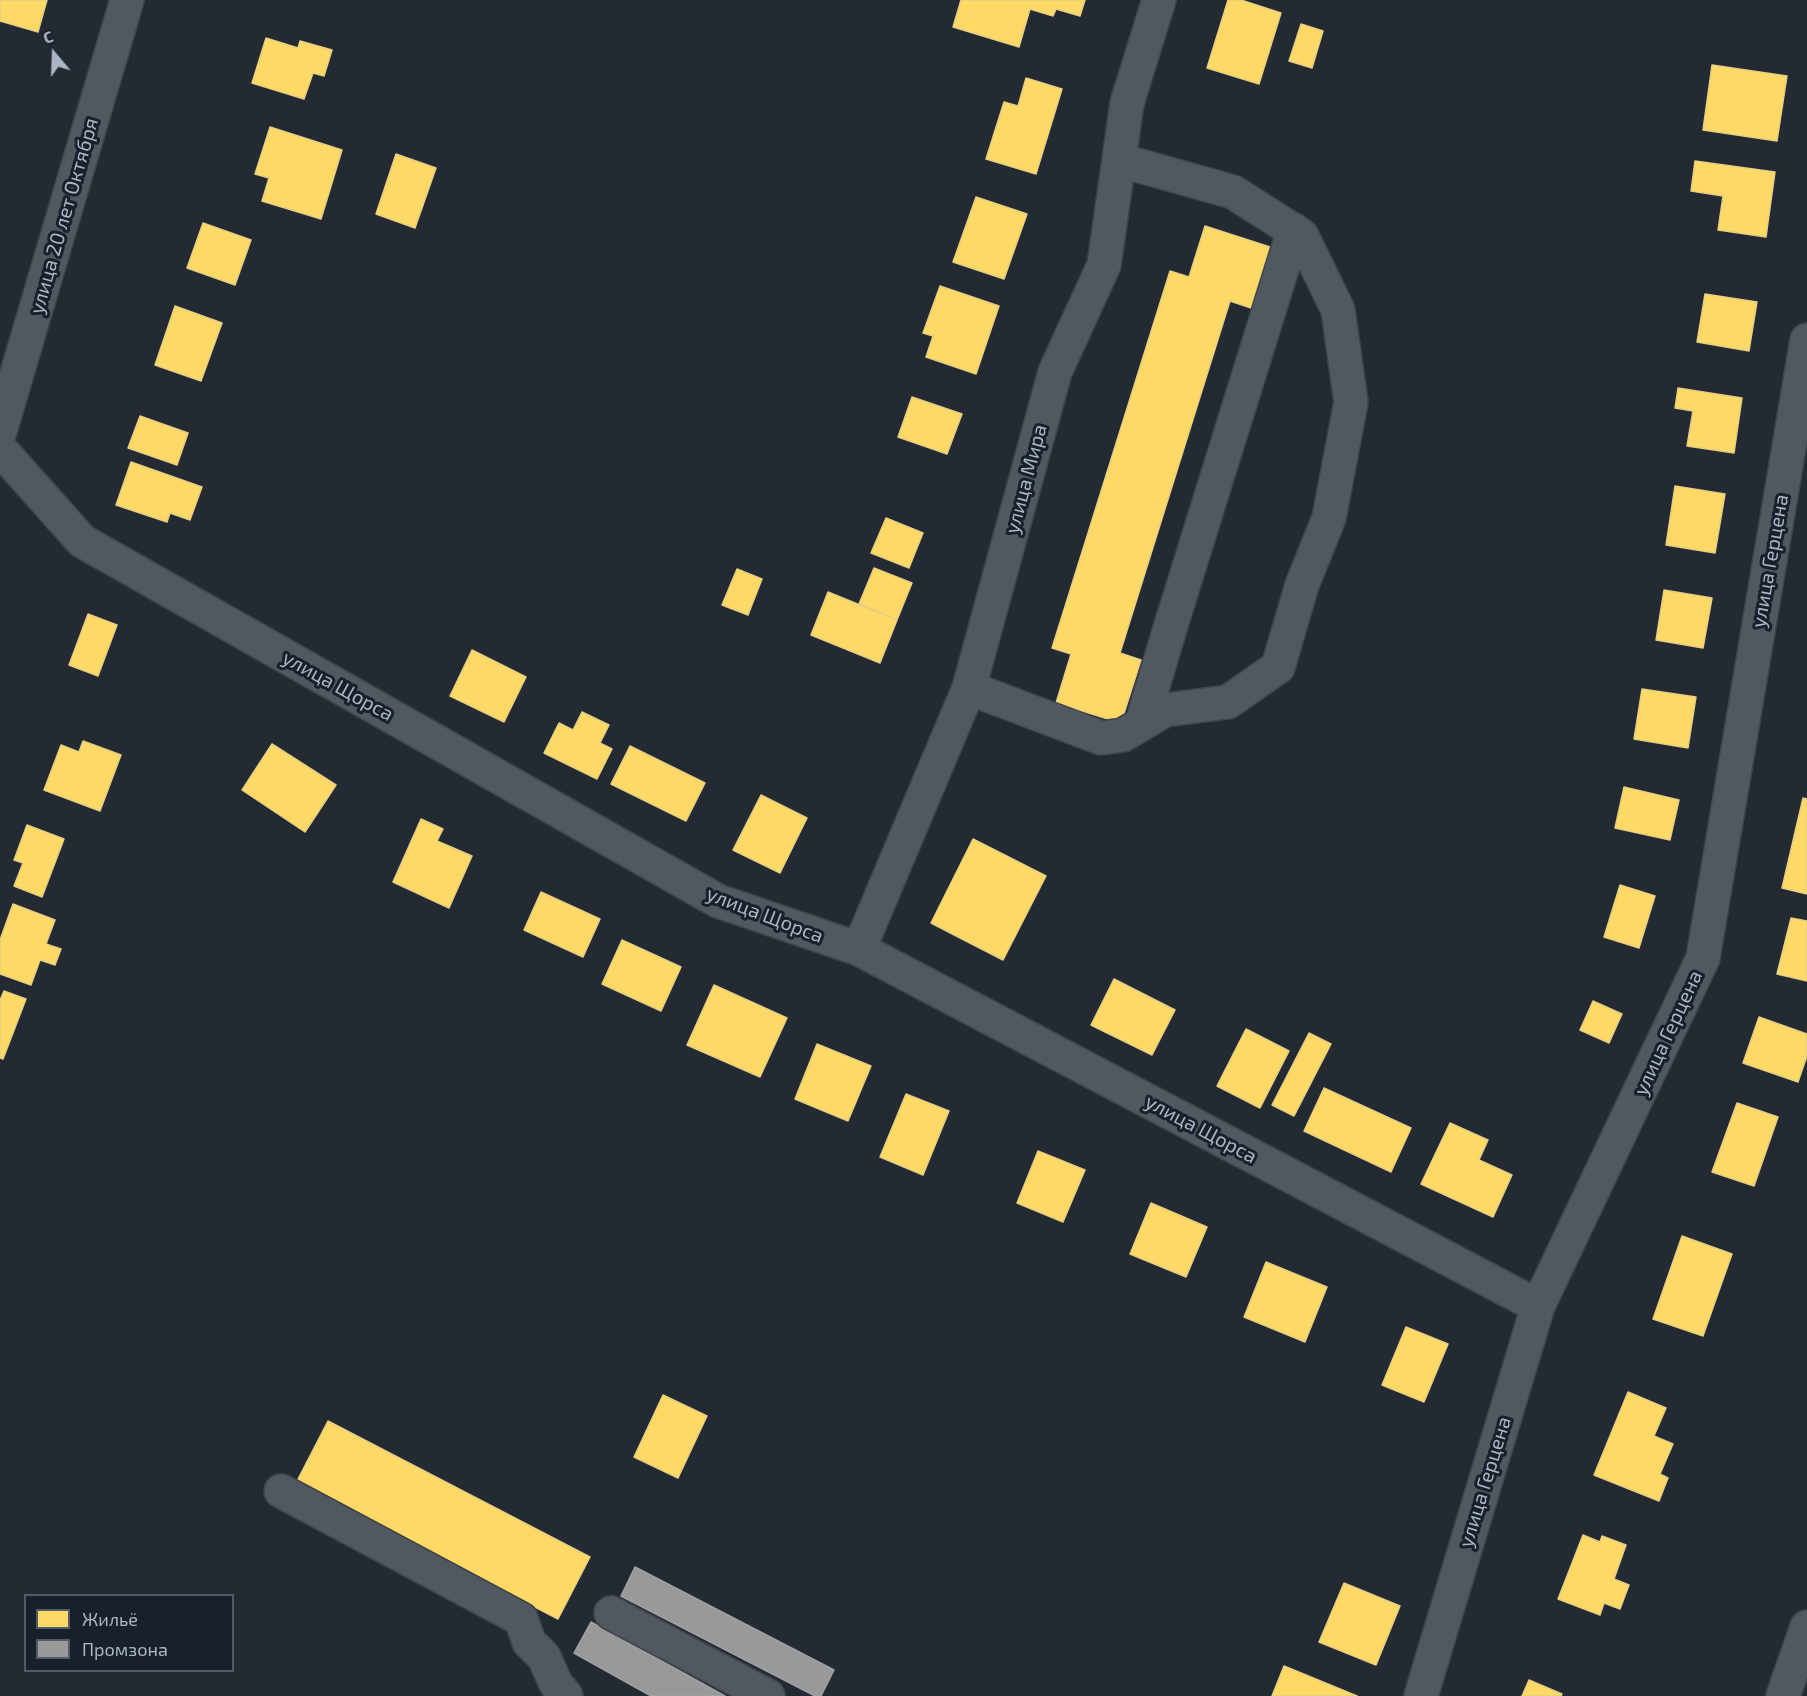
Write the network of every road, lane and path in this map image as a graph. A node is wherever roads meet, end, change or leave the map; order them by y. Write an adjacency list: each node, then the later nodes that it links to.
1 (128, 0): 6 (street, улица 20 лет Октября)
2 (1159, 0): 3 (street, улица Мира)
3 (1119, 160): 4 (street); 8 (street, улица Мира)
4 (1294, 230): 9 (street); 9 (street)
5 (1807, 340): 11 (street, улица Герцена)
6 (0, 431)
7 (0, 449): 10 (street, улица Щорса)
8 (969, 688): 9 (street); 10 (street, улица Мира)
9 (1142, 723)
10 (859, 949): 11 (street, улица Щорса)
11 (1538, 1306): 17 (street, улица Герцена)
12 (281, 1491): 15 (street)
13 (611, 1613): 16 (street)
14 (1807, 1627): 18 (street)
15 (566, 1696)
16 (768, 1696)
17 (1421, 1696)
18 (1783, 1696)

